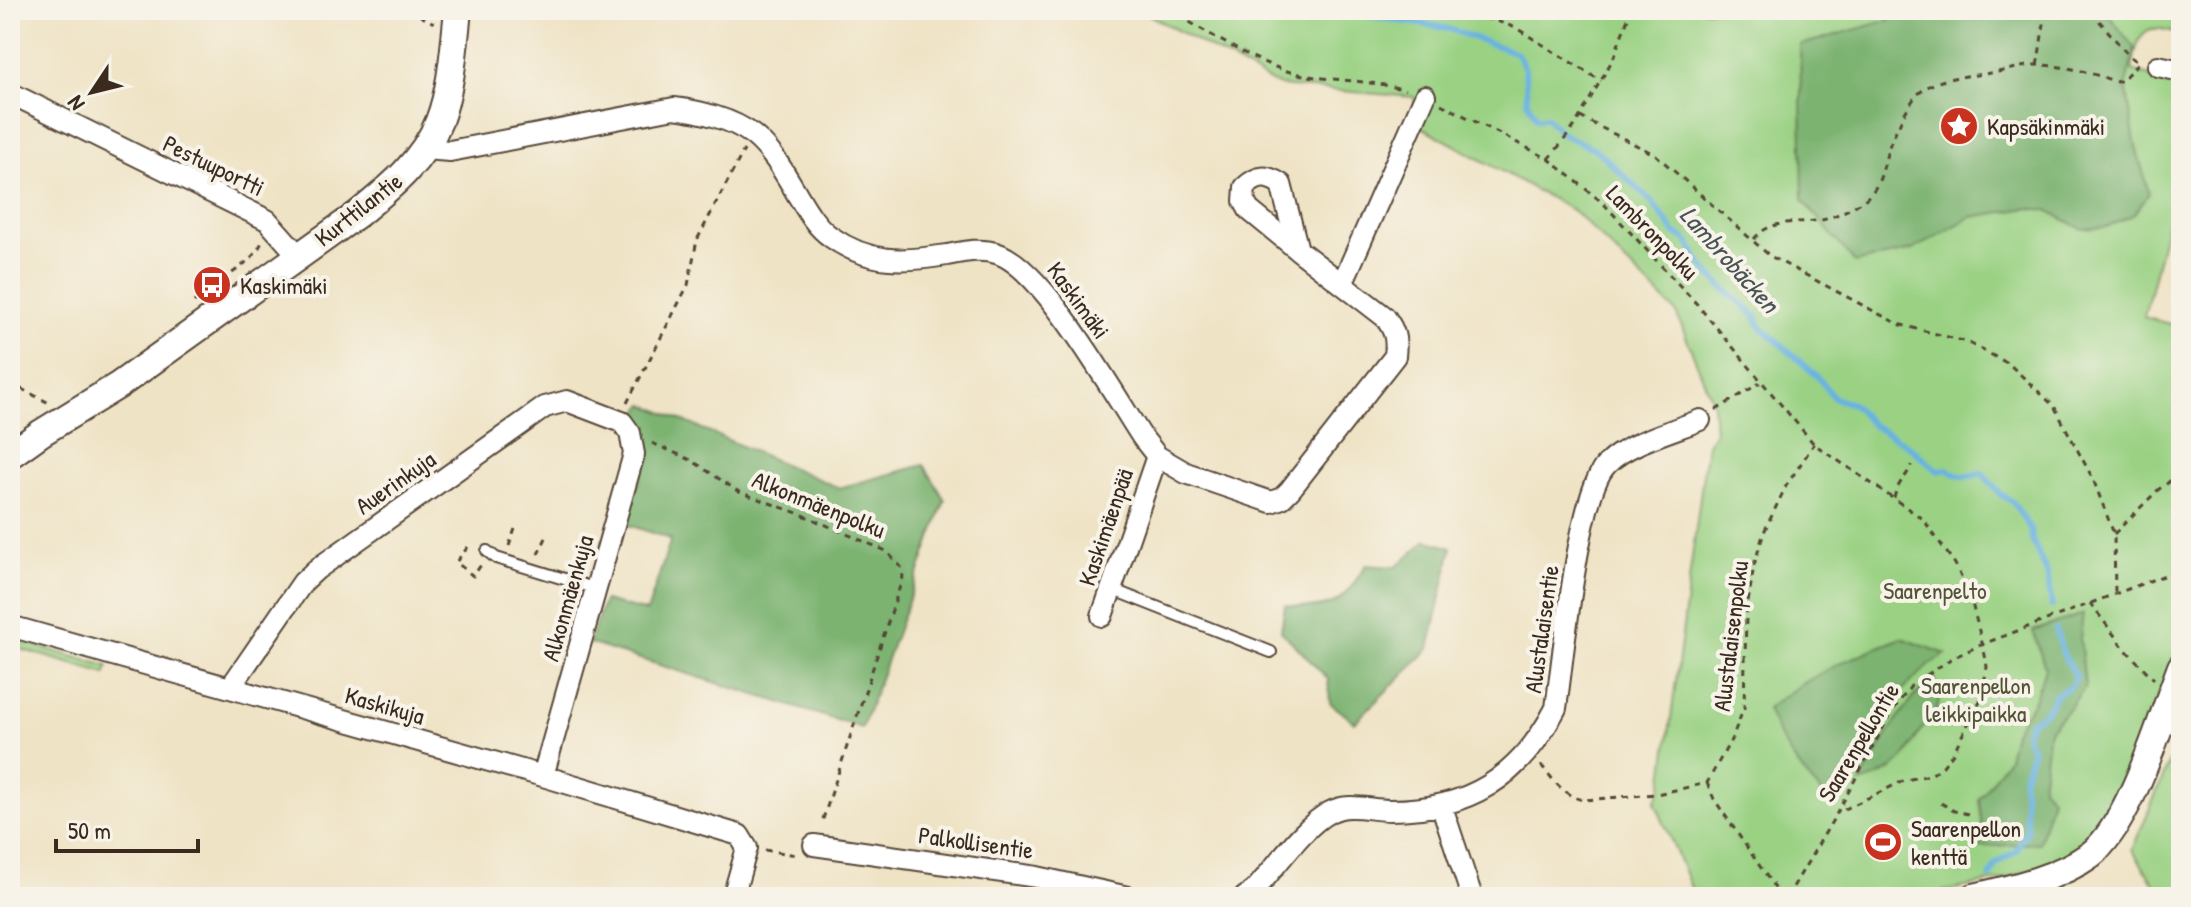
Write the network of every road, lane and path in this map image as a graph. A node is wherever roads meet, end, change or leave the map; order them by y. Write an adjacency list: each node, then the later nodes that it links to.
1 (409, 10): 7 (path)
2 (1169, 10): 13 (path, Lambronpolku)
3 (1438, 10): 11 (path)
4 (1631, 10): 11 (path)
5 (2049, 10): 9 (path)
6 (2090, 10): 8 (path)
7 (456, 22): 16 (street, Kurttilantie)
8 (2148, 64): 9 (path); 10 (street)
9 (2037, 65): 18 (path)
10 (2181, 71)
11 (1601, 81): 14 (path)
12 (10, 93): 20 (street, Pestuuportti)
13 (1425, 96): 17 (path, Lambronpolku); 21 (street)
14 (1580, 117): 17 (path); 18 (path)
15 (753, 135): 16 (street, Kaskimäki); 26 (path); 29 (street, Kaskimäki)
16 (424, 149): 20 (street, Kurttilantie)
17 (1549, 159): 23 (path, Lambronpolku)
18 (1754, 239): 34 (path)
19 (1298, 250): 21 (street, Kaskimäki)
20 (298, 255): 24 (street, Kurttilantie)
21 (1342, 284): 29 (street, Kaskimäki)
22 (10, 383): 24 (path)
23 (1760, 383): 25 (path); 27 (path, Lambronpolku)
24 (72, 415): 28 (street, Kurttilantie)
25 (1700, 420): 52 (street, Alustalaisentie)
26 (626, 428): 41 (street, Alkonmäenkuja); 50 (street, Auerinkuja); 59 (path, Alkonmäenpolku)
27 (1814, 444): 32 (path, Lambronpolku); 54 (path, Alustalaisenpolku)
28 (10, 455)
29 (1157, 456): 42 (street, Kaskimäenpää)
30 (2181, 461): 34 (path)
31 (1911, 465): 32 (path)
32 (1894, 498): 47 (path, Lambronpolku)
33 (516, 526): 36 (path)
34 (2114, 534): 43 (path)
35 (547, 536): 39 (path)
36 (513, 537)
37 (468, 547): 38 (path)
38 (487, 551): 39 (lane)
39 (531, 569): 41 (lane)
40 (2181, 569): 43 (path, Saarenpellontie)
41 (597, 589): 53 (street, Alkonmäenkuja)
42 (1111, 589): 45 (street, Kaskimäenpää); 48 (lane)
43 (2115, 594): 44 (path, Saarenpellontie)
44 (2090, 603): 47 (path, Saarenpellontie); 51 (path)
45 (1102, 616)
46 (10, 626): 50 (street, Kaskikuja)
47 (1983, 644): 57 (path, Saarenpellontie); 57 (path, Lambronpolku)
48 (1271, 652)
49 (2181, 667): 51 (street)
50 (230, 688): 53 (street, Kaskikuja)
51 (2169, 702): 65 (street)
52 (1529, 752): 54 (path); 56 (street, Alustalaisentie)
53 (543, 776): 60 (street, Kaskikuja)
54 (1707, 783): 64 (path)
55 (1941, 803): 58 (path)
56 (1442, 807): 62 (street); 63 (street)
57 (1837, 813): 64 (path, Saarenpellontie)
58 (1968, 814)
59 (814, 845): 61 (street, Palkollisentie)
60 (733, 897)
61 (1128, 897)
62 (1245, 897)
63 (1472, 897)
64 (1784, 897)
65 (1975, 897)

